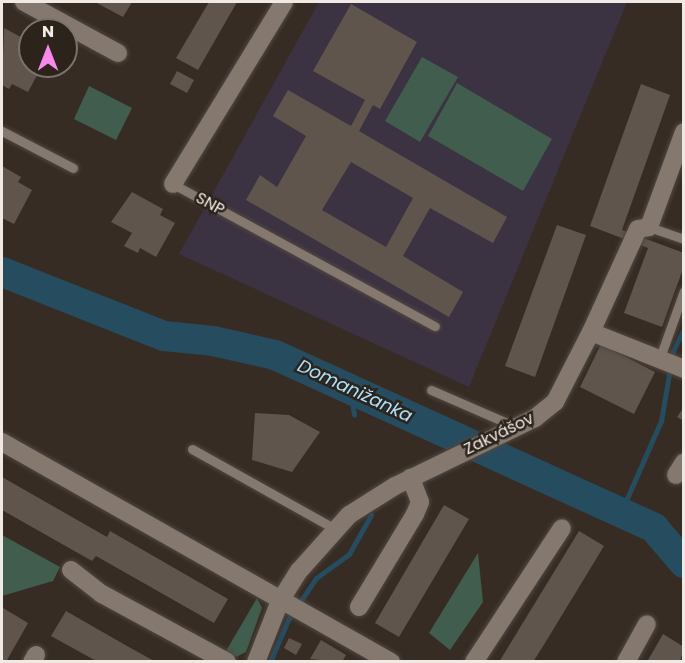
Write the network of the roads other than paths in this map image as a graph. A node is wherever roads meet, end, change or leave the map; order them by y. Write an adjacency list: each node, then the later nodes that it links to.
1 (24, 2): 3 (street)
2 (284, 2): 7 (street, SNP)
3 (118, 53)
4 (2, 131): 6 (lane)
5 (684, 132): 8 (street)
6 (73, 168)
7 (173, 184): 11 (lane, SNP)
8 (649, 227): 9 (lane); 12 (street, Zakvášov)
9 (684, 239)
10 (684, 291): 13 (lane)
11 (435, 326)
12 (591, 332): 13 (street); 16 (street, Zakvášov)
13 (658, 360): 14 (street)
14 (681, 368)
15 (431, 390): 16 (lane)
16 (517, 428): 19 (street, Zakvášov)
17 (2, 442): 23 (street)
18 (192, 449): 21 (lane)
19 (411, 478): 21 (street, Zakvášov); 24 (street)
20 (562, 528): 29 (street)
21 (335, 529): 23 (street, Zakvášov)
22 (70, 570): 26 (street)
23 (291, 605): 27 (street, Zakvášov); 28 (street)
24 (359, 607)
25 (647, 624): 30 (street)
26 (227, 662)
27 (256, 662)
28 (391, 662)
29 (474, 662)
30 (626, 662)

